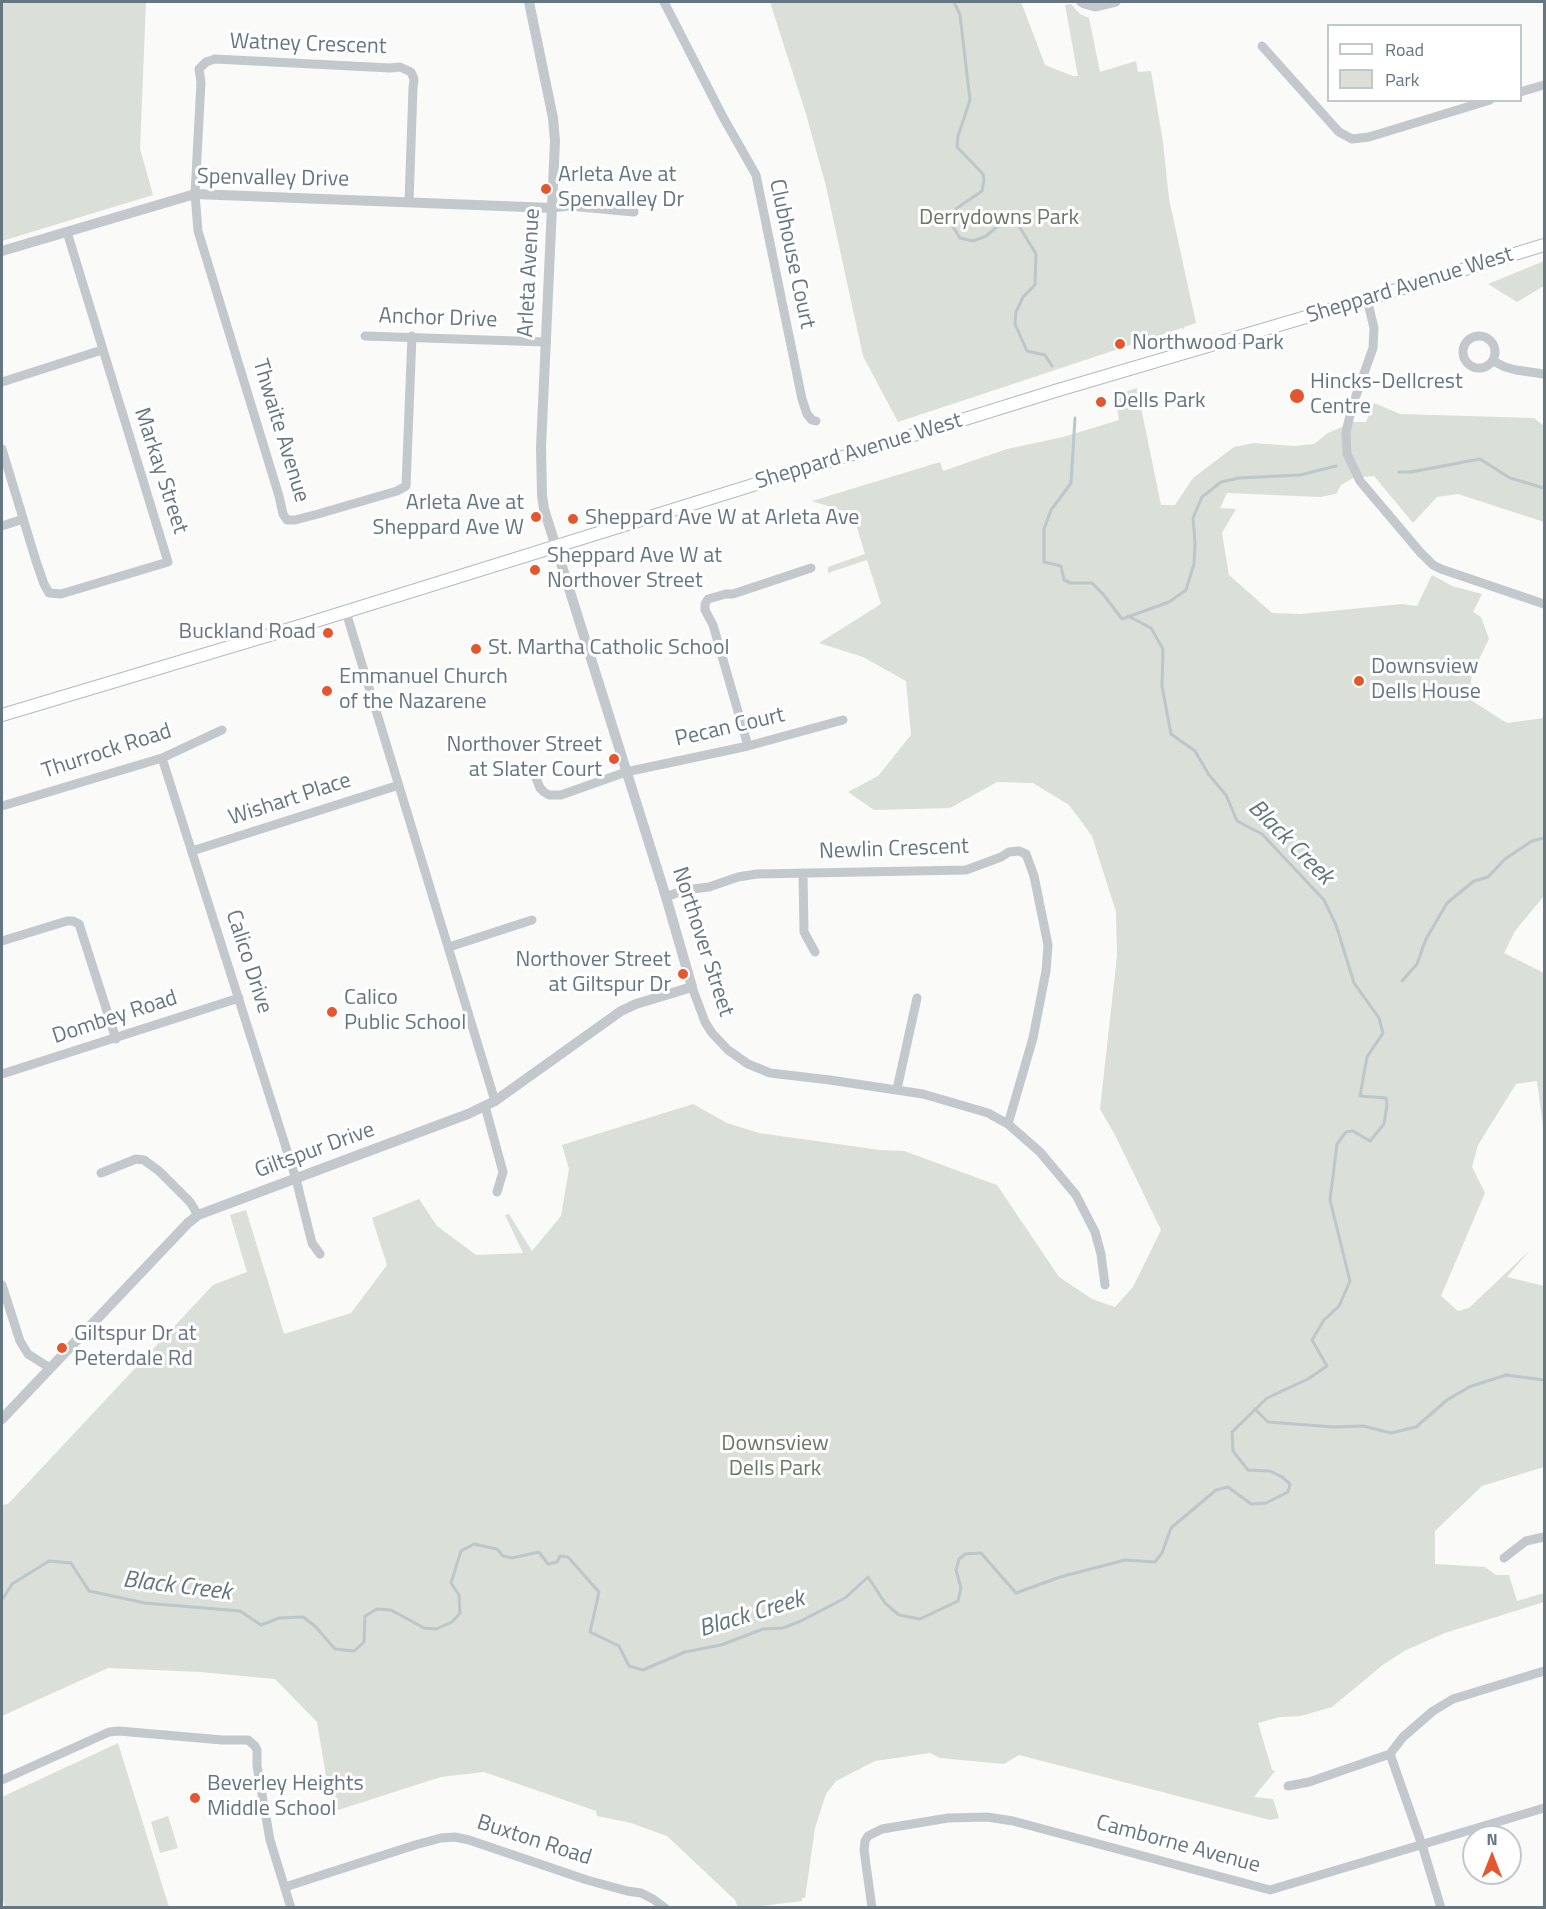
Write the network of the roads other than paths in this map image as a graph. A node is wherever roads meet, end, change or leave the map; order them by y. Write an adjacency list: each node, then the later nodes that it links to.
1 (529, 2): 11 (street, Arleta Avenue)
2 (664, 2): 24 (street, Clubhouse Court)
3 (1081, 2): 4 (street)
4 (1116, 2)
5 (1262, 46): 8 (street)
6 (1545, 84): 7 (street)
7 (1522, 92)
8 (1483, 102)
9 (195, 194): 10 (street, Spenvalley Drive); 10 (street, Watney Crescent); 13 (street, Spenvalley Drive); 18 (street, Thwaite Avenue)
10 (409, 202): 11 (street, Spenvalley Drive)
11 (552, 208): 12 (street); 19 (street, Arleta Avenue)
12 (634, 212)
13 (67, 232): 15 (street, Spenvalley Drive); 20 (street, Markay Street)
14 (1545, 245): 16 (main road, Sheppard Avenue West)
15 (2, 251)
16 (1367, 299): 28 (main road, Sheppard Avenue West); 30 (street)
17 (365, 336): 18 (street, Anchor Drive)
18 (412, 336): 19 (street, Anchor Drive)
19 (546, 342): 28 (street, Arleta Avenue)
20 (102, 350): 23 (street); 26 (street, Markay Street)
21 (1493, 361): 22 (street)
22 (1545, 374)
23 (2, 382)
24 (816, 421)
25 (2, 449): 26 (street)
26 (23, 519): 27 (street)
27 (2, 526)
28 (557, 546): 31 (main road, Sheppard Avenue West); 37 (street, Northover Street)
29 (811, 568): 35 (street)
30 (1545, 604)
31 (346, 612): 32 (main road, Sheppard Avenue West); 39 (street)
32 (2, 715)
33 (843, 720): 35 (street, Pecan Court)
34 (222, 730): 36 (street, Thurrock Road)
35 (748, 746): 37 (street, Pecan Court)
36 (162, 758): 40 (street, Thurrock Road); 41 (street, Calico Drive)
37 (626, 772): 38 (street, Pecan Court); 43 (street, Northover Street)
38 (534, 773)
39 (399, 786): 41 (street, Wishart Place); 46 (street)
40 (2, 806)
41 (192, 851): 49 (street, Calico Drive)
42 (803, 873): 43 (street, Newlin Crescent); 47 (street); 55 (street, Newlin Crescent)
43 (666, 897): 48 (street, Northover Street)
44 (532, 920): 46 (street)
45 (2, 941): 51 (street)
46 (449, 947): 54 (street)
47 (815, 952)
48 (692, 987): 53 (street, Northover Street); 54 (street, Giltspur Drive)
49 (239, 998): 51 (street, Dombey Road); 57 (street, Calico Drive)
50 (917, 998): 53 (street)
51 (116, 1039): 52 (street, Dombey Road)
52 (2, 1074)
53 (897, 1089): 55 (street, Northover Street)
54 (490, 1104): 57 (street, Giltspur Drive); 58 (street)
55 (1008, 1124): 62 (street, Northover Street)
56 (101, 1173): 59 (street)
57 (296, 1179): 59 (street, Giltspur Drive); 60 (street, Calico Drive)
58 (497, 1192)
59 (198, 1215): 63 (street, Giltspur Drive)
60 (320, 1254)
61 (2, 1285): 63 (street)
62 (1105, 1285)
63 (50, 1368): 64 (street, Giltspur Drive)
64 (2, 1419)
65 (1545, 1537): 66 (street)
66 (1504, 1558)
67 (1545, 1671): 68 (street)
68 (1390, 1754): 70 (street); 72 (street)
69 (2, 1780): 73 (street)
70 (1288, 1786)
71 (1545, 1808): 72 (street, Camborne Avenue)
72 (1422, 1845): 76 (street, Camborne Avenue); 77 (street)
73 (285, 1887): 74 (street); 75 (street, Buxton Road)
74 (291, 1908)
75 (665, 1908)
76 (872, 1908)
77 (1441, 1908)

